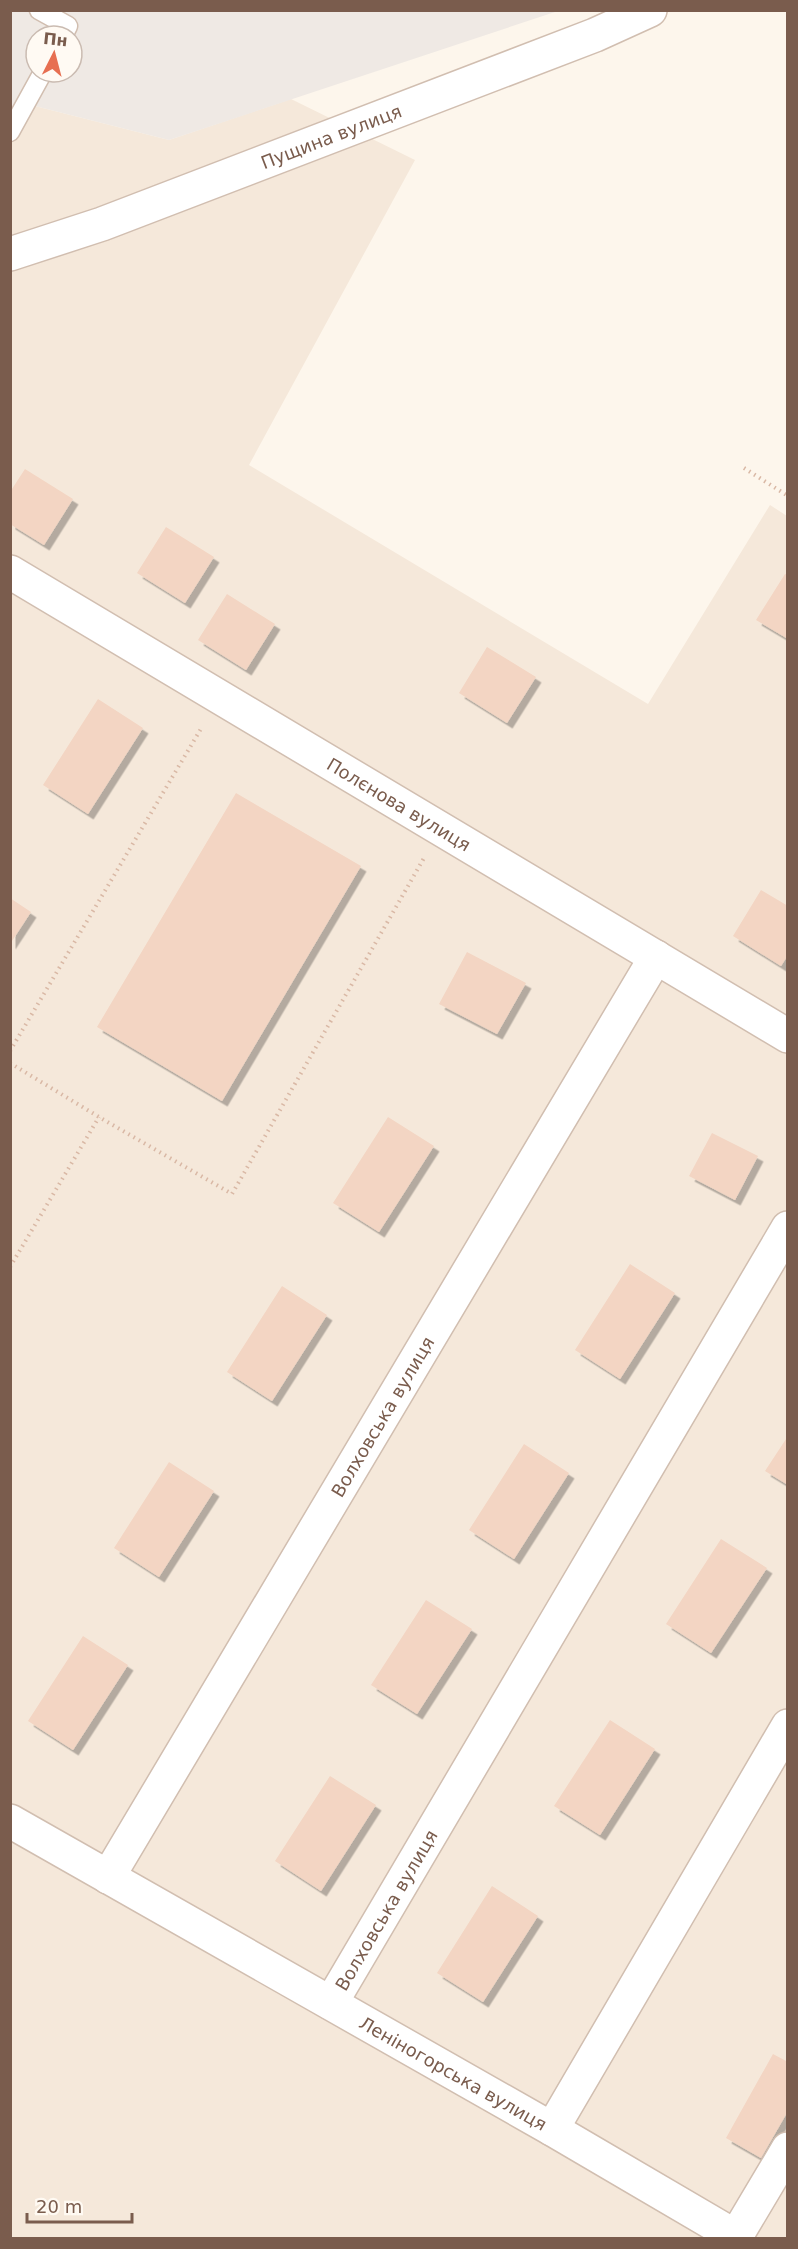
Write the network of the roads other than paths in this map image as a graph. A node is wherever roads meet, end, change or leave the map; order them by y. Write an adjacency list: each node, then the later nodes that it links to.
1 (39, 10): 3 (lane)
2 (650, 10): 6 (street, Пущина вулиця)
3 (64, 24)
4 (36, 84): 5 (lane)
5 (10, 132)
6 (10, 254)
7 (10, 572): 8 (street, Полєнова вулиця)
8 (656, 957): 9 (street, Полєнова вулиця); 13 (street, Волховська вулиця)
9 (788, 1036)
10 (788, 1228): 14 (street, Волховська вулиця)
11 (788, 1726): 15 (street)
12 (10, 1821): 13 (street, Леніногорська вулиця)
13 (108, 1877): 14 (street, Леніногорська вулиця)
14 (331, 2004): 15 (street, Леніногорська вулиця)
15 (552, 2129): 17 (street, Леніногорська вулиця)
16 (788, 2149): 17 (street)
17 (736, 2238)

